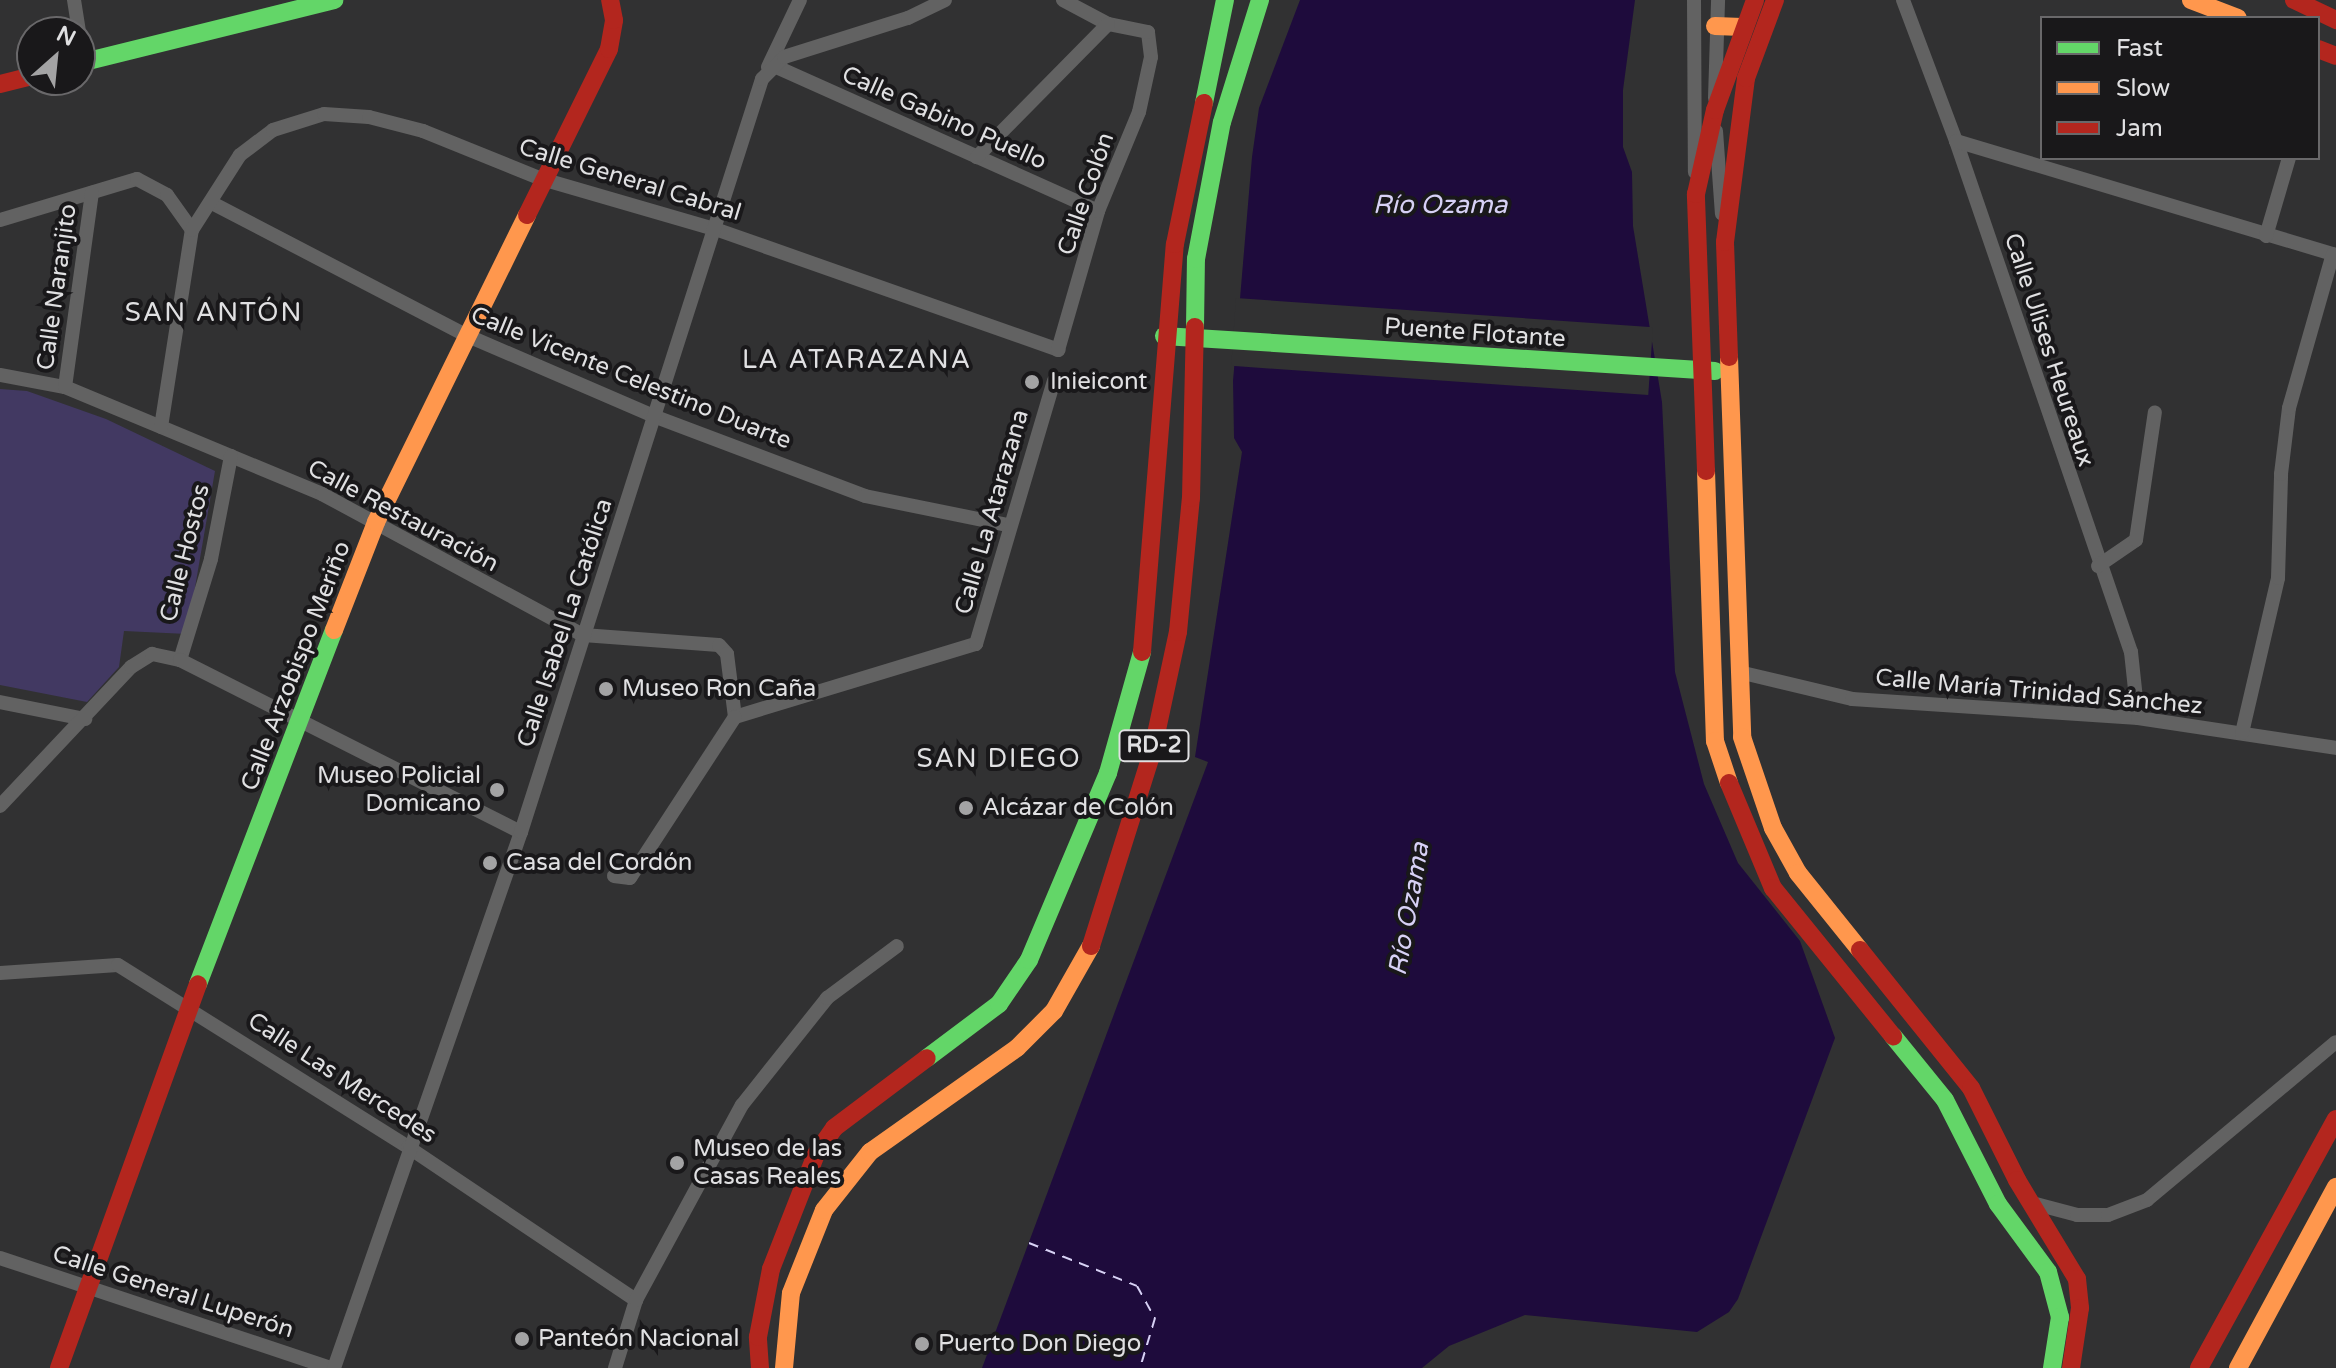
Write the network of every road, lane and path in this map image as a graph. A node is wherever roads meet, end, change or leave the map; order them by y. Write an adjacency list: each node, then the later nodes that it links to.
1 (334, 0): 16 (main road)
2 (610, 0): 30 (main road, Calle Arzobispo Meriño)
3 (800, 0): 25 (street)
4 (945, 0): 24 (street)
5 (1063, 0): 19 (street)
6 (1211, 0): 22 (main road)
7 (1225, 0): 22 (main road, RD-2)
8 (1260, 0): 43 (main road, RD-2)
9 (1694, 0): 32 (street)
10 (1718, 0): 20 (street)
11 (1755, 0): 21 (main road)
12 (1775, 0): 39 (main road)
13 (1903, 0): 27 (street, Calle Ulises Heureaux)
14 (2191, 0): 17 (main road)
15 (2294, 0): 18 (main road)
16 (280, 7): 23 (main road)
17 (2233, 16)
18 (2336, 20)
19 (1108, 24): 28 (street); 34 (street, Calle Colón)
20 (1715, 26): 21 (main road); 26 (street)
21 (1742, 27): 26 (main road)
22 (1215, 44): 42 (main road, RD-2)
23 (96, 58)
24 (772, 65): 25 (street, Calle Isabel La Católica); 28 (street, Calle Gabino Puello)
25 (762, 79): 37 (street, Calle Isabel La Católica)
26 (1715, 110): 32 (main road); 39 (street)
27 (1956, 141): 38 (street); 56 (street, Calle Ulises Heureaux)
28 (977, 157): 34 (street, Calle Gabino Puello)
29 (2288, 160): 38 (street)
30 (542, 179): 33 (street, Calle General Cabral); 37 (street, Calle General Cabral); 41 (main road, Calle Arzobispo Meriño)
31 (92, 193): 35 (street); 36 (street); 49 (street, Calle Naranjito)
32 (1696, 194): 45 (main road)
33 (212, 203): 36 (street, Calle General Cabral); 41 (street, Calle Vicente Celestino Duarte)
34 (1098, 211): 44 (street, Calle Colón)
35 (0, 220)
36 (192, 230): 52 (street)
37 (718, 230): 44 (street, Calle General Cabral); 51 (street, Calle Isabel La Católica)
38 (2266, 236): 40 (street)
39 (1725, 242): 46 (main road)
40 (2335, 255): 65 (street)
41 (468, 336): 51 (street, Calle Vicente Celestino Duarte); 54 (main road, Calle Arzobispo Meriño)
42 (1164, 336): 43 (main road, Puente Flotante); 84 (main road, RD-2)
43 (1194, 339): 45 (main road, Puente Flotante); 85 (main road, RD-2)
44 (1062, 346)
45 (1702, 371): 46 (main road, Puente Flotante); 86 (main road)
46 (1727, 372): 59 (main road)
47 (0, 375): 49 (street, Calle Restauración)
48 (1054, 380): 55 (street, Calle La Atarazana)
49 (65, 387): 52 (street, Calle Restauración)
50 (2155, 412): 56 (street)
51 (656, 417): 55 (street, Calle Vicente Celestino Duarte); 57 (street, Calle Isabel La Católica)
52 (161, 427): 53 (street, Calle Restauración)
53 (231, 456): 54 (street, Calle Restauración); 58 (street, Calle Hostos)
54 (376, 522): 57 (street, Calle Restauración); 64 (main road, Calle Arzobispo Meriño)
55 (1008, 525): 61 (street, Calle La Atarazana)
56 (2098, 566): 62 (street, Calle Ulises Heureaux)
57 (583, 635): 61 (street, Calle Restauración); 68 (street, Calle Isabel La Católica)
58 (180, 660): 63 (street); 64 (street)
59 (1739, 672): 62 (street, Calle María Trinidad Sánchez); 77 (main road)
60 (0, 702): 63 (street)
61 (735, 717): 69 (street)
62 (2138, 718): 65 (street, Calle María Trinidad Sánchez)
63 (85, 719): 67 (street)
64 (300, 725): 68 (street); 72 (main road, Calle Arzobispo Meriño)
65 (2242, 733): 66 (street, Calle María Trinidad Sánchez)
66 (2336, 748)
67 (0, 806)
68 (521, 832): 75 (street, Calle Isabel La Católica)
69 (614, 876)
70 (897, 946): 80 (street)
71 (0, 973): 72 (street, Calle Las Mercedes)
72 (189, 1006): 75 (street, Calle Las Mercedes); 79 (main road, Calle Arzobispo Meriño)
73 (2336, 1042): 77 (street)
74 (2336, 1119): 88 (main road)
75 (408, 1147): 80 (street, Calle Las Mercedes); 82 (street, Calle Isabel La Católica)
76 (2336, 1187): 89 (main road)
77 (2032, 1203): 87 (main road)
78 (0, 1258): 79 (street, Calle General Luperón)
79 (90, 1287): 81 (main road, Calle Arzobispo Meriño); 82 (street, Calle General Luperón)
80 (636, 1300): 83 (street)
81 (59, 1368)
82 (333, 1368)
83 (615, 1368)
84 (760, 1368)
85 (784, 1368)
86 (2052, 1368)
87 (2071, 1368)
88 (2199, 1368)
89 (2238, 1368)

